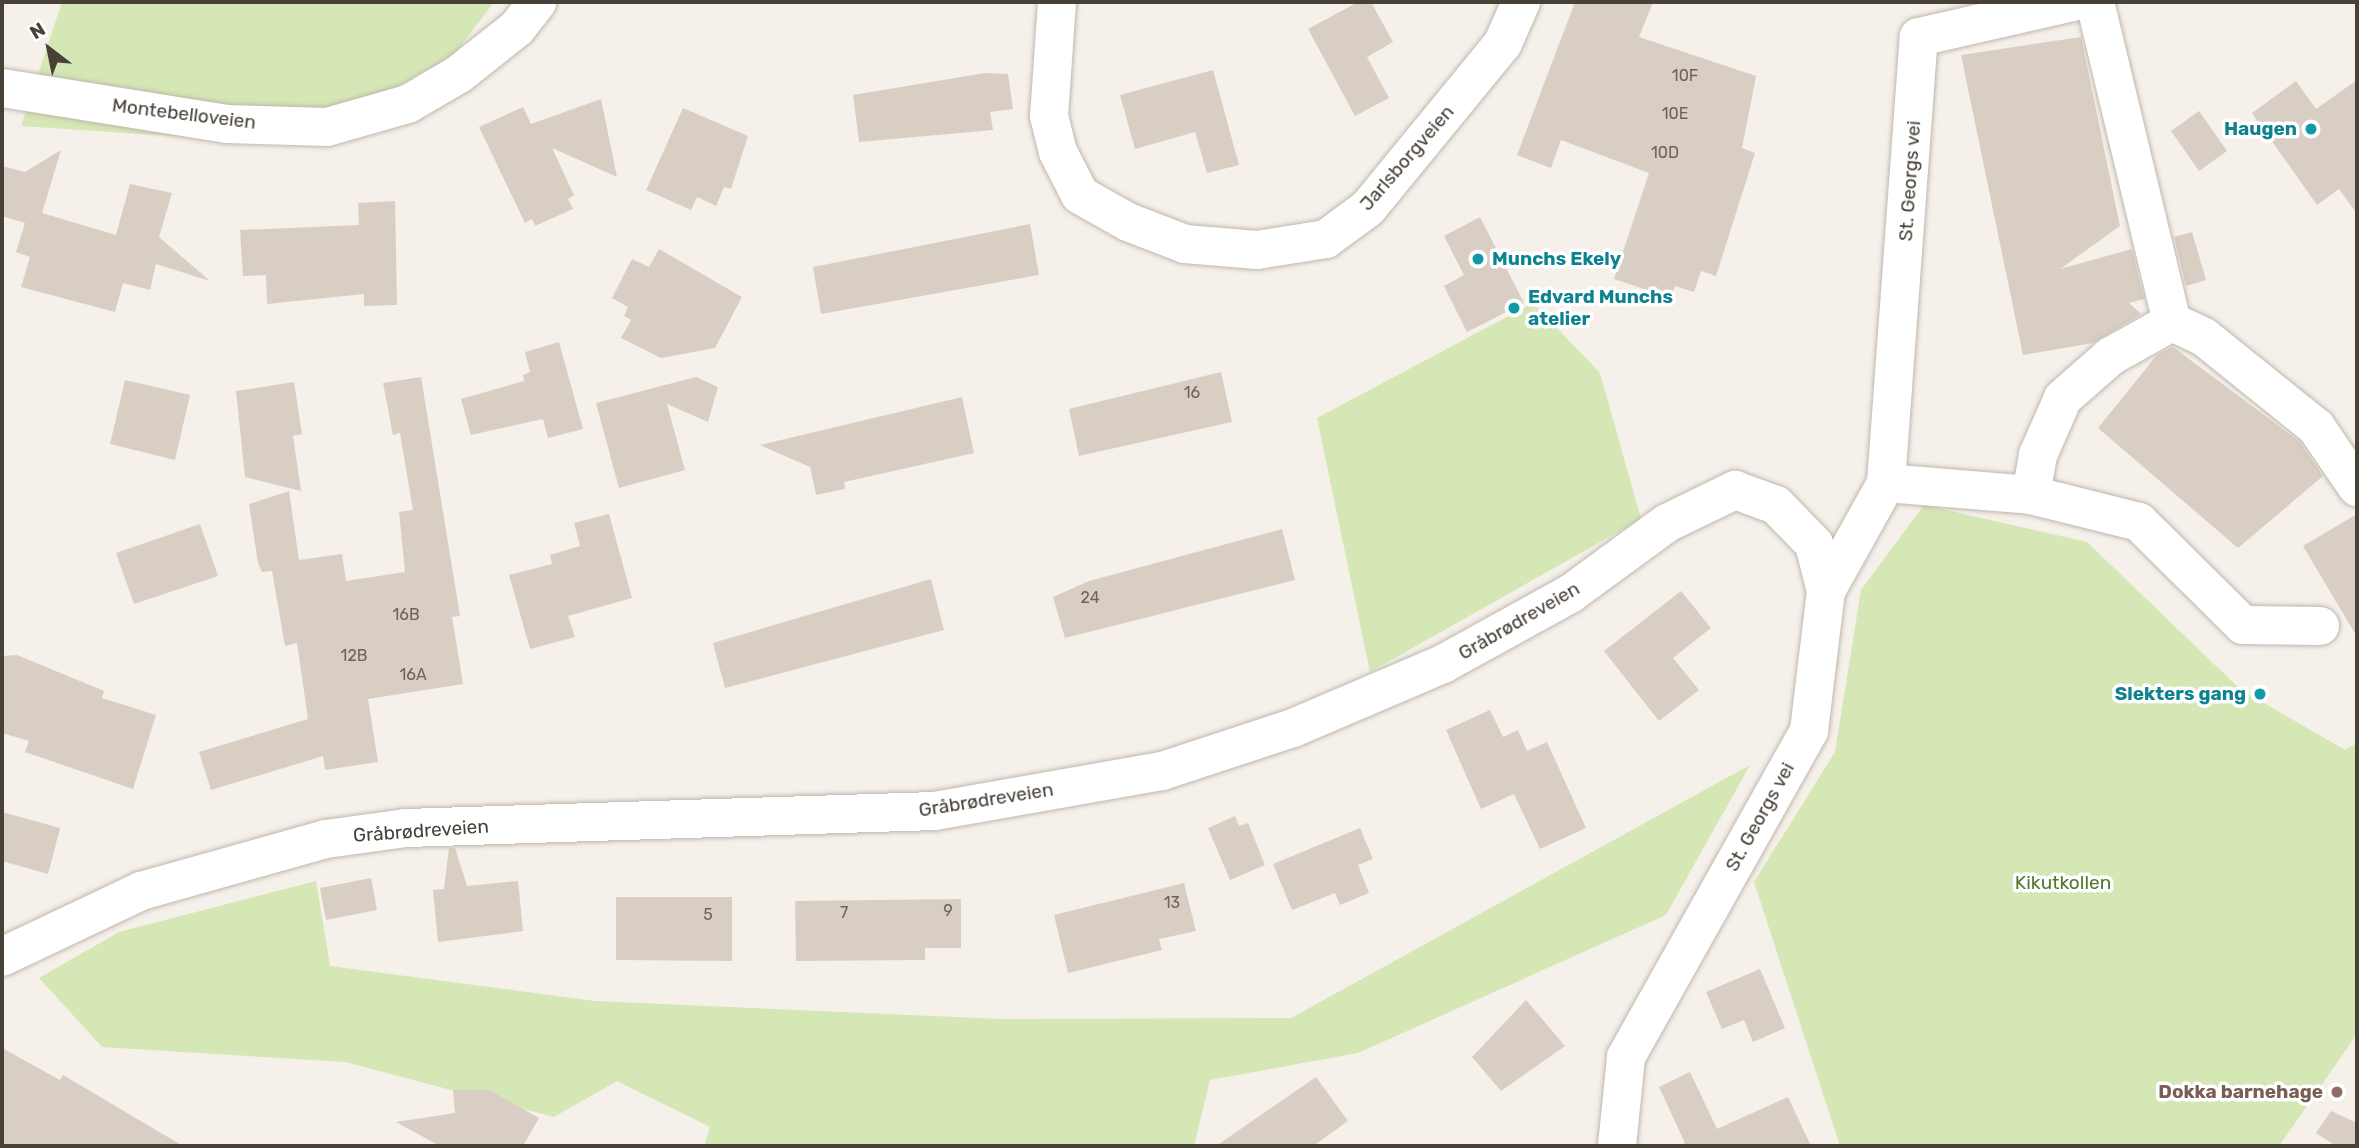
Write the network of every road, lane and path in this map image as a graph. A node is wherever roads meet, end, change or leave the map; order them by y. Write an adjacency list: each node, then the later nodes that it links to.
1 (537, 2): 6 (street, Montebelloveien)
2 (1057, 2): 3 (street, Jarlsborgveien)
3 (1521, 2)
4 (2073, 2): 8 (street, St. Georgs vei)
5 (2095, 2): 7 (street)
6 (2, 88)
7 (2172, 322): 9 (street); 10 (street)
8 (1886, 483): 10 (street); 11 (street, St. Georgs vei)
9 (2357, 487)
10 (2031, 495): 12 (street)
11 (1826, 591): 13 (street, Gråbrødreveien); 14 (street, St. Georgs vei)
12 (2320, 626)
13 (2, 957)
14 (1617, 1146)

